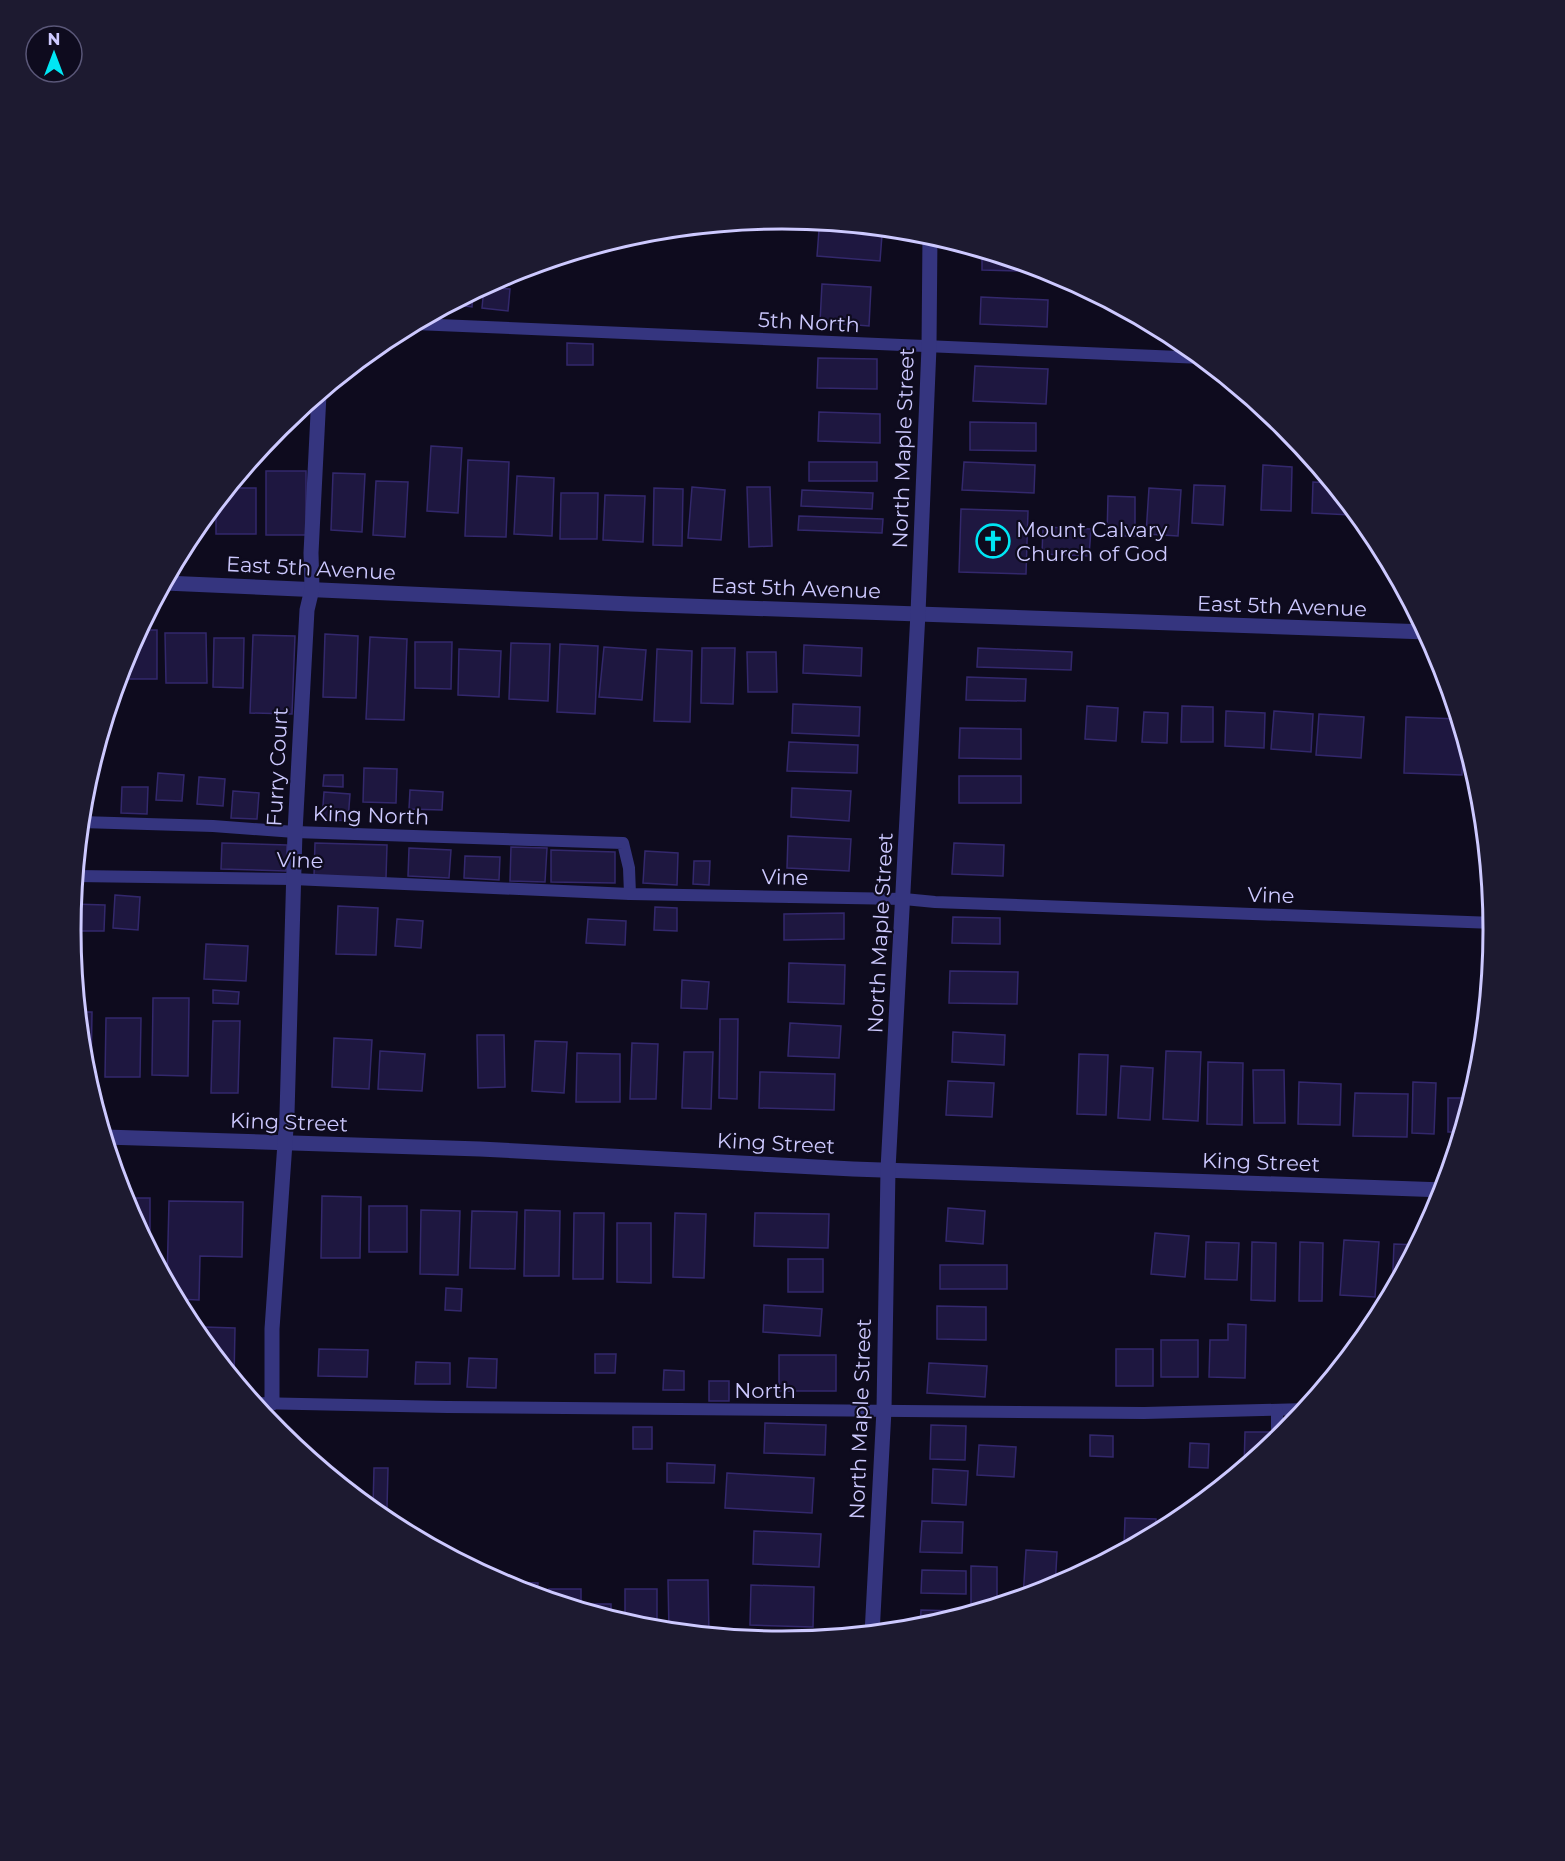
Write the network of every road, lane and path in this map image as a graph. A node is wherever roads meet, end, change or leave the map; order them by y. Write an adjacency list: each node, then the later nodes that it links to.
1 (930, 245): 3 (street, North Maple Street)
2 (429, 325): 3 (lane, 5th North)
3 (928, 347): 4 (lane, 5th North); 8 (street, North Maple Street)
4 (1187, 357)
5 (318, 404): 7 (street, Furry Court)
6 (173, 583): 7 (street, East 5th Avenue)
7 (312, 589): 8 (street, East 5th Avenue); 11 (street, Furry Court)
8 (918, 613): 9 (street, East 5th Avenue); 15 (street, North Maple Street)
9 (1418, 633)
10 (90, 822): 11 (lane, King North)
11 (295, 832): 13 (street, Furry Court); 14 (lane, King North)
12 (84, 876): 13 (lane, Vine)
13 (293, 879): 14 (lane, Vine); 18 (street, Furry Court)
14 (630, 894): 15 (lane, Vine)
15 (904, 899): 16 (lane, Vine); 19 (street, North Maple Street)
16 (1484, 923)
17 (112, 1137): 18 (street, King Street)
18 (285, 1143): 19 (street, King Street); 22 (street, Furry Court)
19 (888, 1169): 20 (street, King Street); 24 (street, North Maple Street)
20 (1434, 1190)
21 (264, 1403): 22 (lane, North)
22 (272, 1403): 24 (lane, North)
23 (1295, 1409): 25 (lane, North)
24 (884, 1410): 25 (lane, North); 27 (street, North Maple Street)
25 (1277, 1410): 26 (lane)
26 (1277, 1429)
27 (872, 1626)

